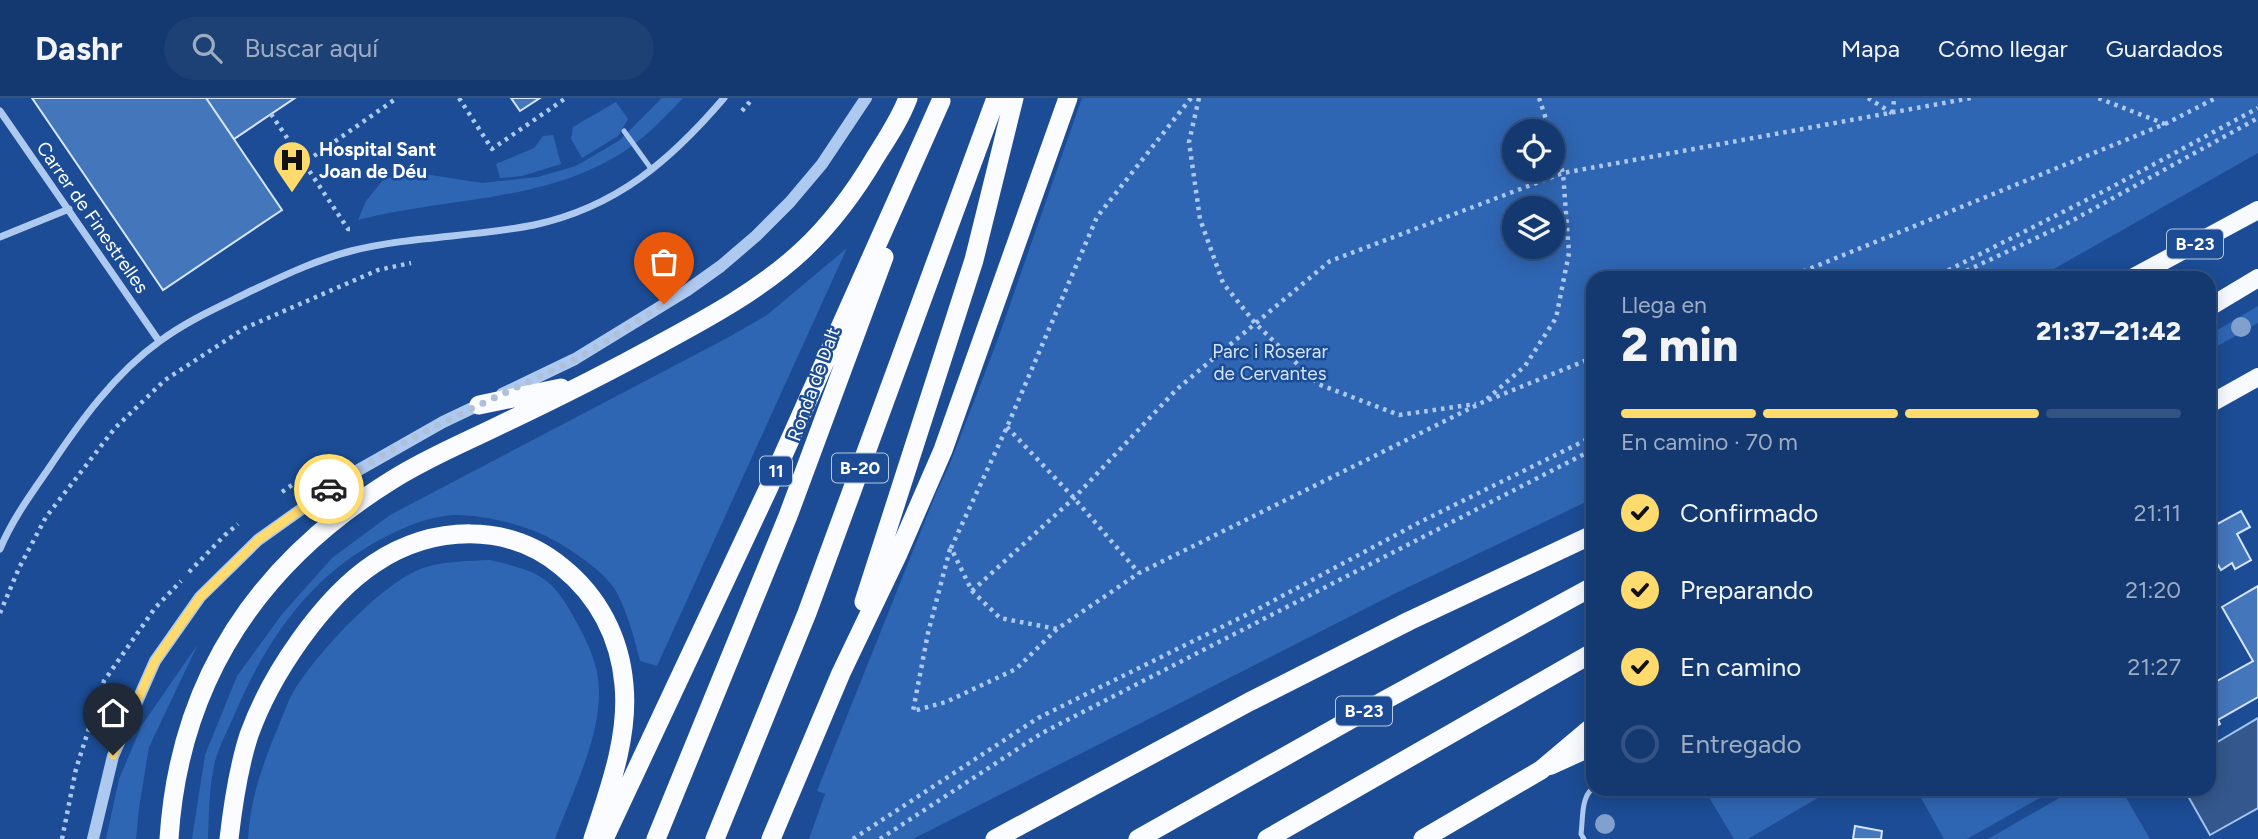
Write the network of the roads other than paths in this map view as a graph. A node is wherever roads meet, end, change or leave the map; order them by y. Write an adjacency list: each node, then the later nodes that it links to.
1 (724, 98): 10 (street)
2 (866, 98): 21 (street)
3 (908, 98): 19 (highway)
4 (996, 98): 31 (highway, B-20)
5 (1014, 98): 26 (highway)
6 (1068, 98): 26 (highway)
7 (942, 99): 36 (highway, 11); 37 (highway, Ronda de Dalt / B-20)
8 (0, 111): 11 (street, Carrer de Finestrelles)
9 (624, 131): 10 (lane)
10 (652, 170): 17 (street)
11 (69, 209): 13 (street); 17 (street, Carrer de Finestrelles)
12 (2258, 210): 14 (main road, B-23)
13 (0, 237)
14 (2145, 271)
15 (2258, 278): 16 (main road)
16 (2216, 303)
17 (159, 341): 23 (street)
18 (2258, 377): 20 (main road)
19 (589, 382): 21 (highway); 33 (highway)
20 (2216, 401)
21 (479, 405): 32 (street)
22 (1586, 538): 39 (highway)
23 (0, 549)
24 (1586, 590): 40 (highway, B-23)
25 (1586, 656): 41 (highway)
26 (841, 673): 38 (highway)
27 (1586, 732): 29 (highway)
28 (1586, 750): 29 (main road)
29 (1541, 770): 42 (highway)
30 (1586, 796): 43 (lane)
31 (716, 837)
32 (93, 839)
33 (169, 839)
34 (229, 839): 35 (highway)
35 (593, 839)
36 (604, 839)
37 (656, 839)
38 (771, 839)
39 (995, 839)
40 (1138, 839)
41 (1267, 839)
42 (1423, 839)
43 (1584, 839)

